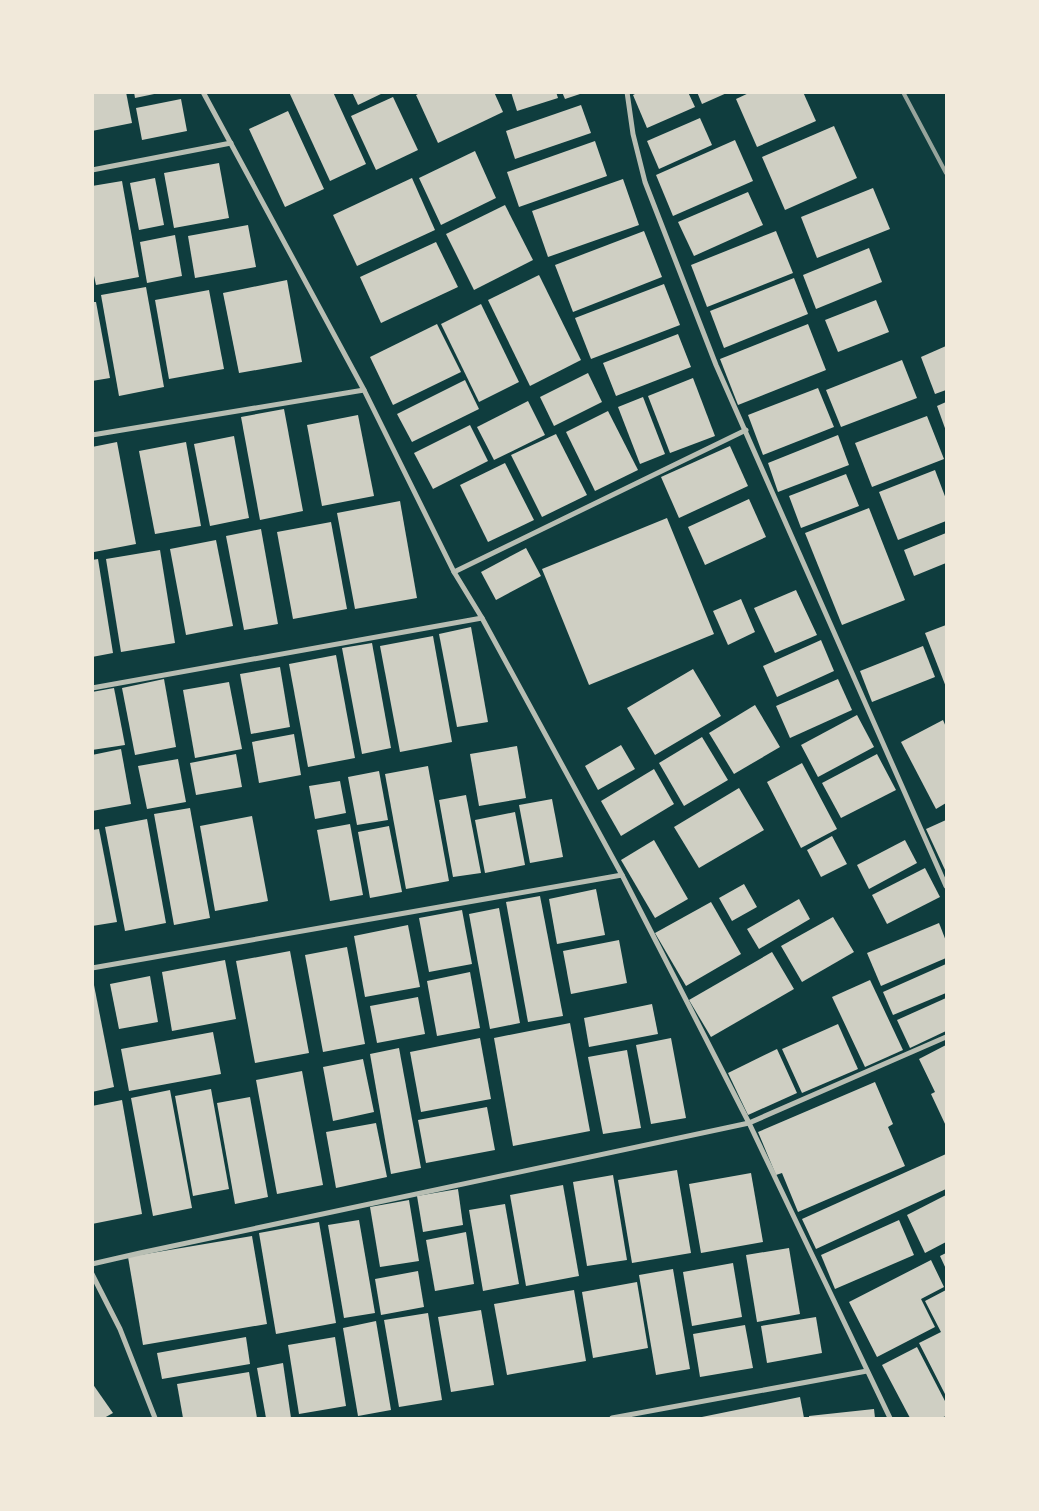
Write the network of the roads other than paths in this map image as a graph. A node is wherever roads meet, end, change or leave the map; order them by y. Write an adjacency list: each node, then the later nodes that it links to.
1 (203, 92): 3 (street)
2 (627, 92): 6 (street)
3 (231, 143): 4 (street); 5 (street)
4 (92, 170)
5 (364, 390): 7 (street); 8 (street)
6 (746, 430): 8 (street); 12 (street)
7 (92, 434)
8 (454, 572): 9 (street)
9 (482, 618): 10 (street); 11 (street)
10 (92, 688)
11 (622, 875): 13 (street); 15 (street)
12 (946, 886)
13 (92, 968)
14 (946, 1037): 15 (street)
15 (749, 1123): 16 (street); 18 (street)
16 (92, 1264)
17 (92, 1274): 19 (street)
18 (867, 1371): 20 (street); 21 (street)
19 (155, 1418)
20 (612, 1418)
21 (890, 1418)

